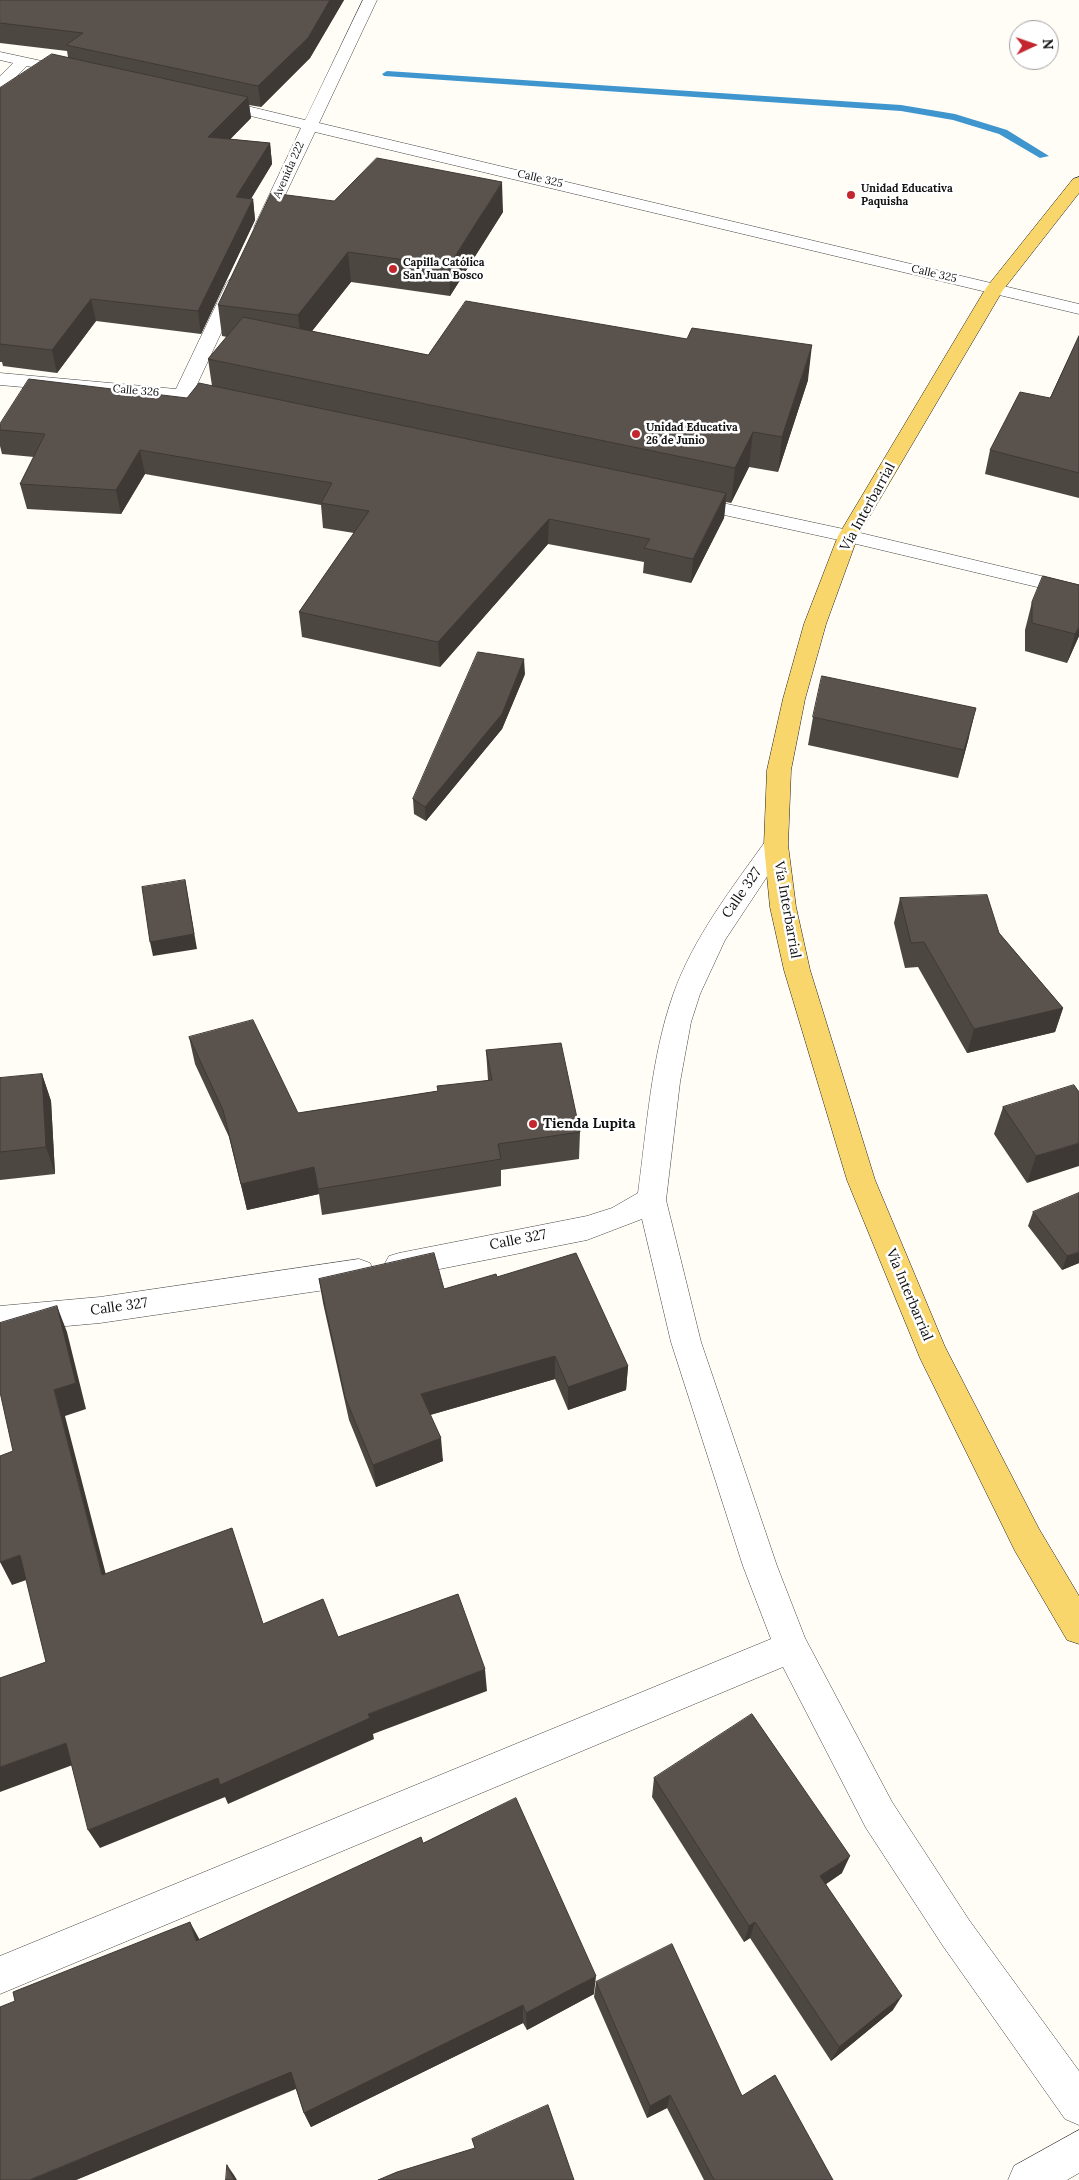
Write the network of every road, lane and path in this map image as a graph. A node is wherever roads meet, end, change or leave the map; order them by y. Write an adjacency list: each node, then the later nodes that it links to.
1 (370, 0): 7 (street, Avenida 222)
2 (0, 56): 3 (street)
3 (25, 60): 4 (street); 5 (street)
4 (91, 75)
5 (0, 85)
6 (196, 99): 7 (street, Calle 325)
7 (309, 124): 9 (street, Avenida 222); 11 (street, Calle 325)
8 (1079, 182): 11 (main road, Vía Interbarrial)
9 (254, 243)
10 (242, 270): 14 (street)
11 (995, 288): 12 (street, Calle 325); 17 (main road, Vía Interbarrial)
12 (1079, 309)
13 (0, 379): 14 (street, Calle 326)
14 (183, 395): 15 (street)
15 (245, 407)
16 (675, 499): 17 (street)
17 (848, 536): 18 (street); 19 (main road, Vía Interbarrial)
18 (1079, 591)
19 (776, 845): 20 (street, Calle 327); 22 (main road, Vía Interbarrial)
20 (652, 1200): 21 (street, Calle 327); 23 (street)
21 (0, 1319)
22 (1079, 1628)
23 (791, 1647): 24 (street); 25 (street)
24 (0, 1975)
25 (1079, 2105)
26 (1079, 2150): 27 (street)
27 (1028, 2180)

